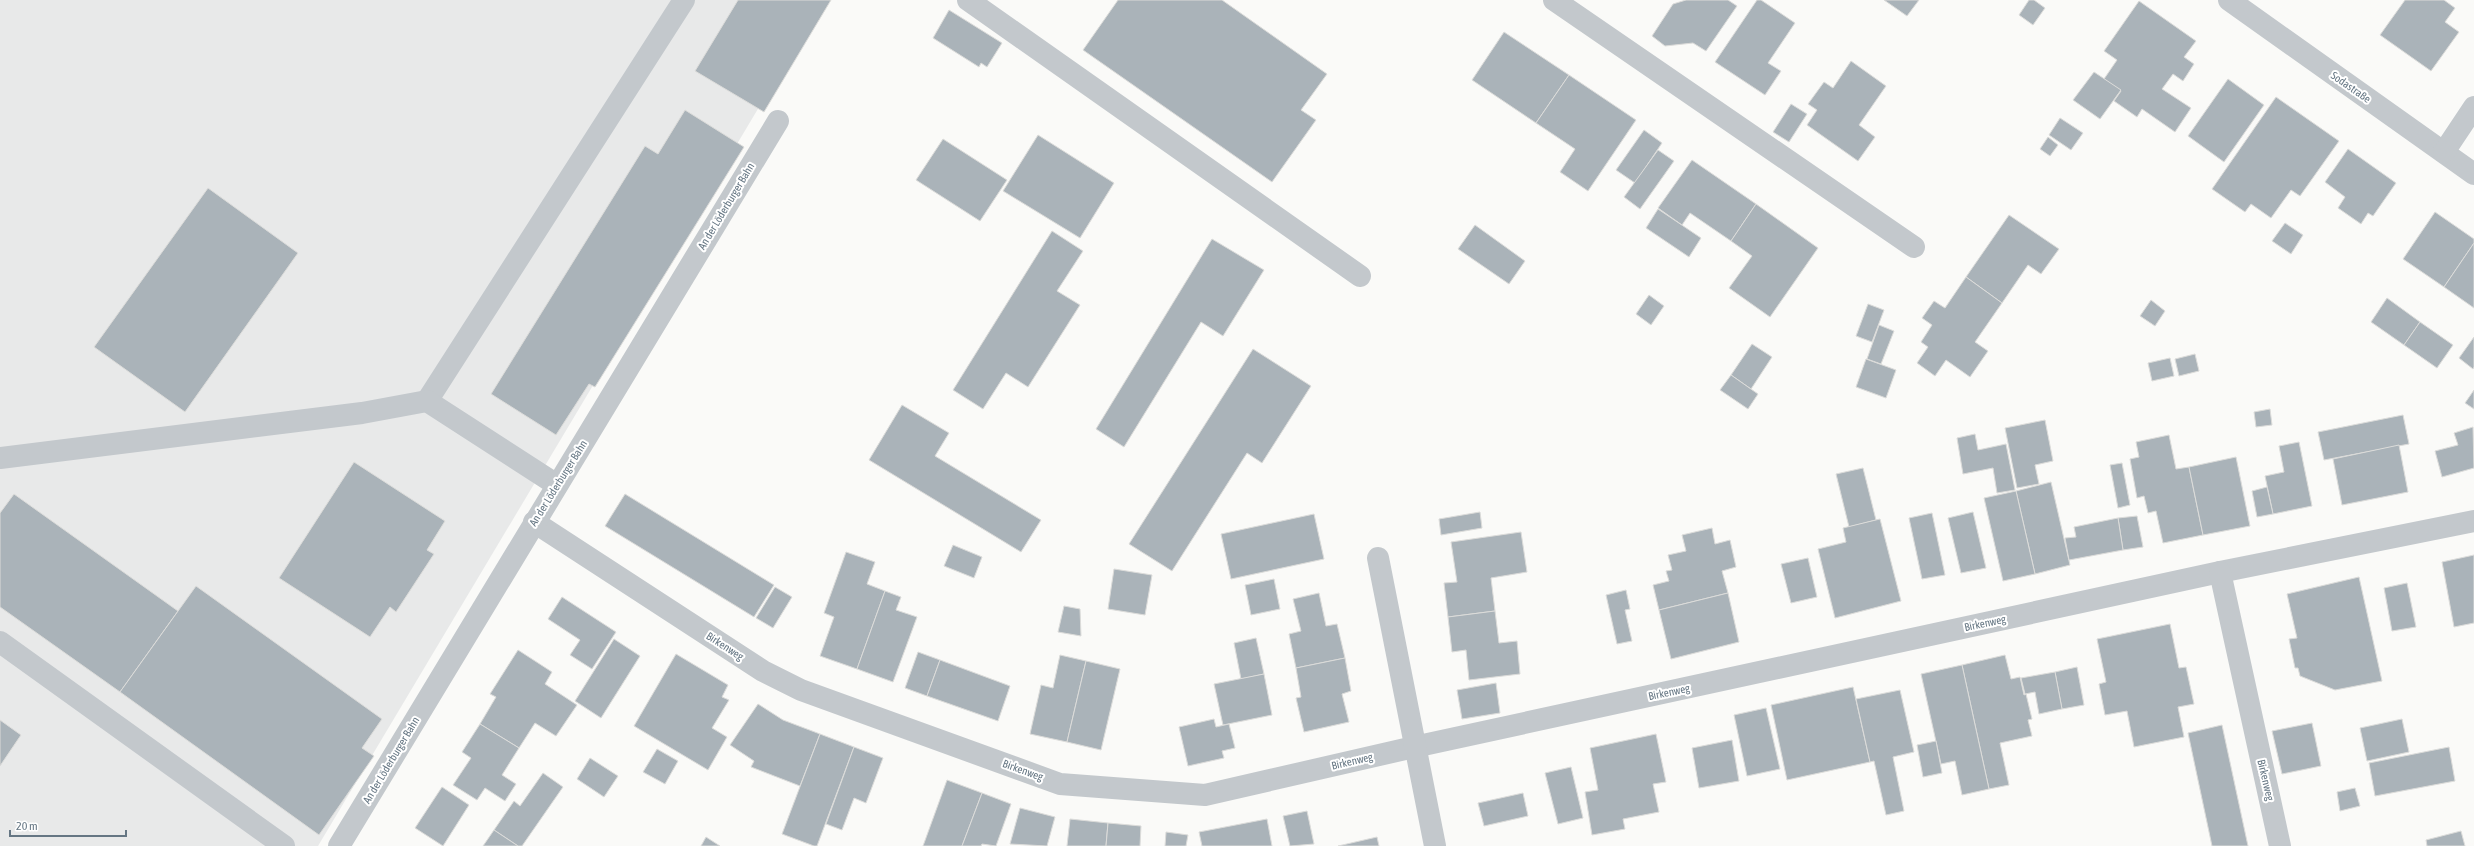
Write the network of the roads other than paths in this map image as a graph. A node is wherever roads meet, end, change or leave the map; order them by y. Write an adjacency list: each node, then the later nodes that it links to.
1 (684, 0): 11 (street)
2 (968, 0): 10 (street)
3 (1554, 0): 9 (street)
4 (2229, 0): 7 (street, Sodastraße)
5 (2474, 107): 7 (street)
6 (778, 120): 13 (street, An der Löderburger Bahn)
7 (2444, 152): 8 (street, Sodastraße)
8 (2474, 174)
9 (1914, 247)
10 (1360, 276)
11 (427, 401): 12 (street); 13 (street)
12 (0, 458)
13 (557, 485): 15 (street, An der Löderburger Bahn)
14 (2474, 521): 17 (street, Birkenweg)
15 (534, 522): 19 (street, Birkenweg); 21 (street, An der Löderburger Bahn)
16 (1378, 558): 19 (street)
17 (2220, 572): 19 (street, Birkenweg); 23 (street, Birkenweg)
18 (0, 642): 20 (street)
19 (1414, 747): 22 (street)
20 (284, 846)
21 (339, 846)
22 (1436, 846)
23 (2280, 846)

